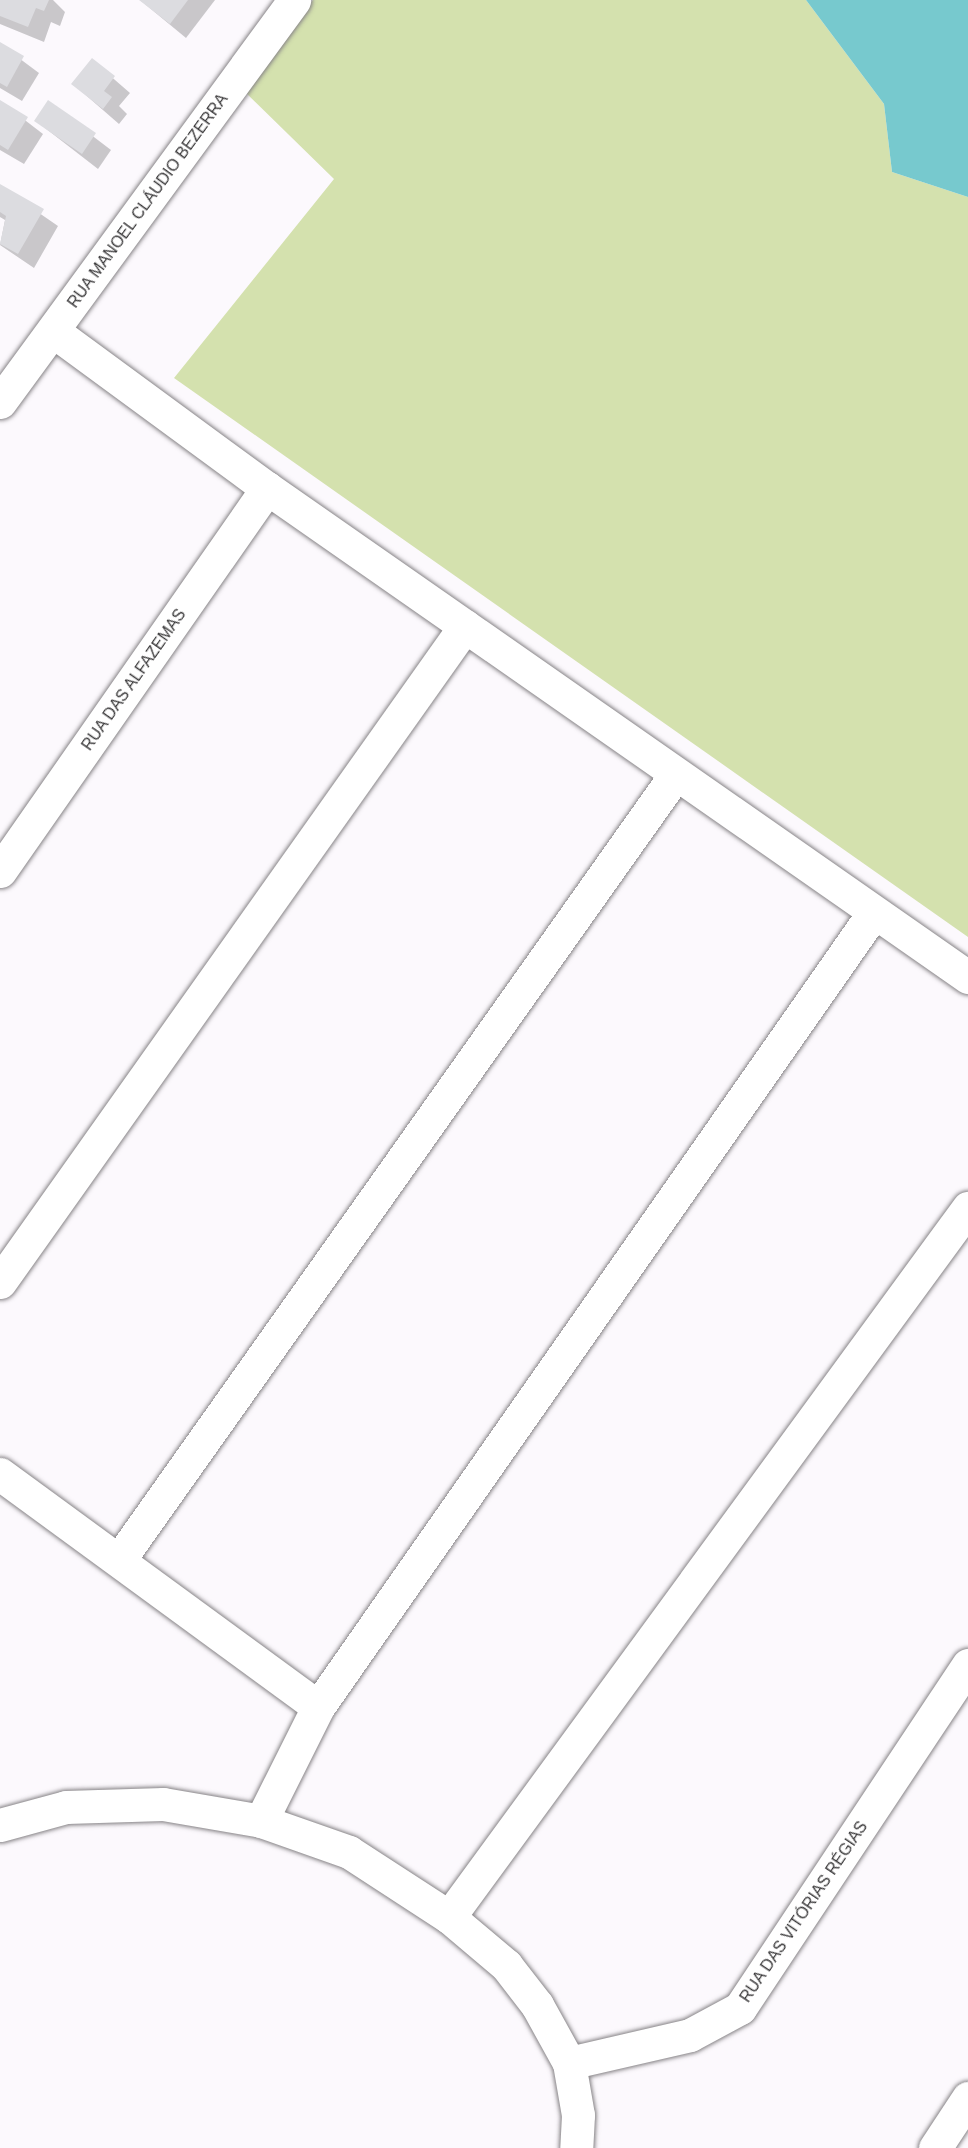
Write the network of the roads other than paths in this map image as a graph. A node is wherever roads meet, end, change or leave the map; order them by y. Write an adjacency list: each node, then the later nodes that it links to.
1 (294, 0): 2 (street, RUA MANOEL CLÁUDIO BEZERRA)
2 (53, 331): 3 (street, RUA MANOEL CLÁUDIO BEZERRA); 4 (street)
3 (0, 402)
4 (267, 488): 5 (street); 7 (street, RUA DAS ALFAZEMAS)
5 (465, 626): 6 (street); 11 (street)
6 (676, 774): 8 (street); 13 (street)
7 (0, 871)
8 (874, 912): 9 (street); 15 (street)
9 (968, 977)
10 (968, 1208): 18 (street)
11 (0, 1282)
12 (0, 1474): 13 (street)
13 (119, 1560): 15 (street)
14 (968, 1665): 19 (street, RUA DAS VITÓRIAS RÉGIAS)
15 (318, 1707): 16 (street)
16 (261, 1821): 17 (street); 18 (street)
17 (0, 1825)
18 (449, 1917): 19 (street)
19 (569, 2063): 21 (street)
20 (968, 2098): 22 (street)
21 (576, 2148)
22 (935, 2148)

